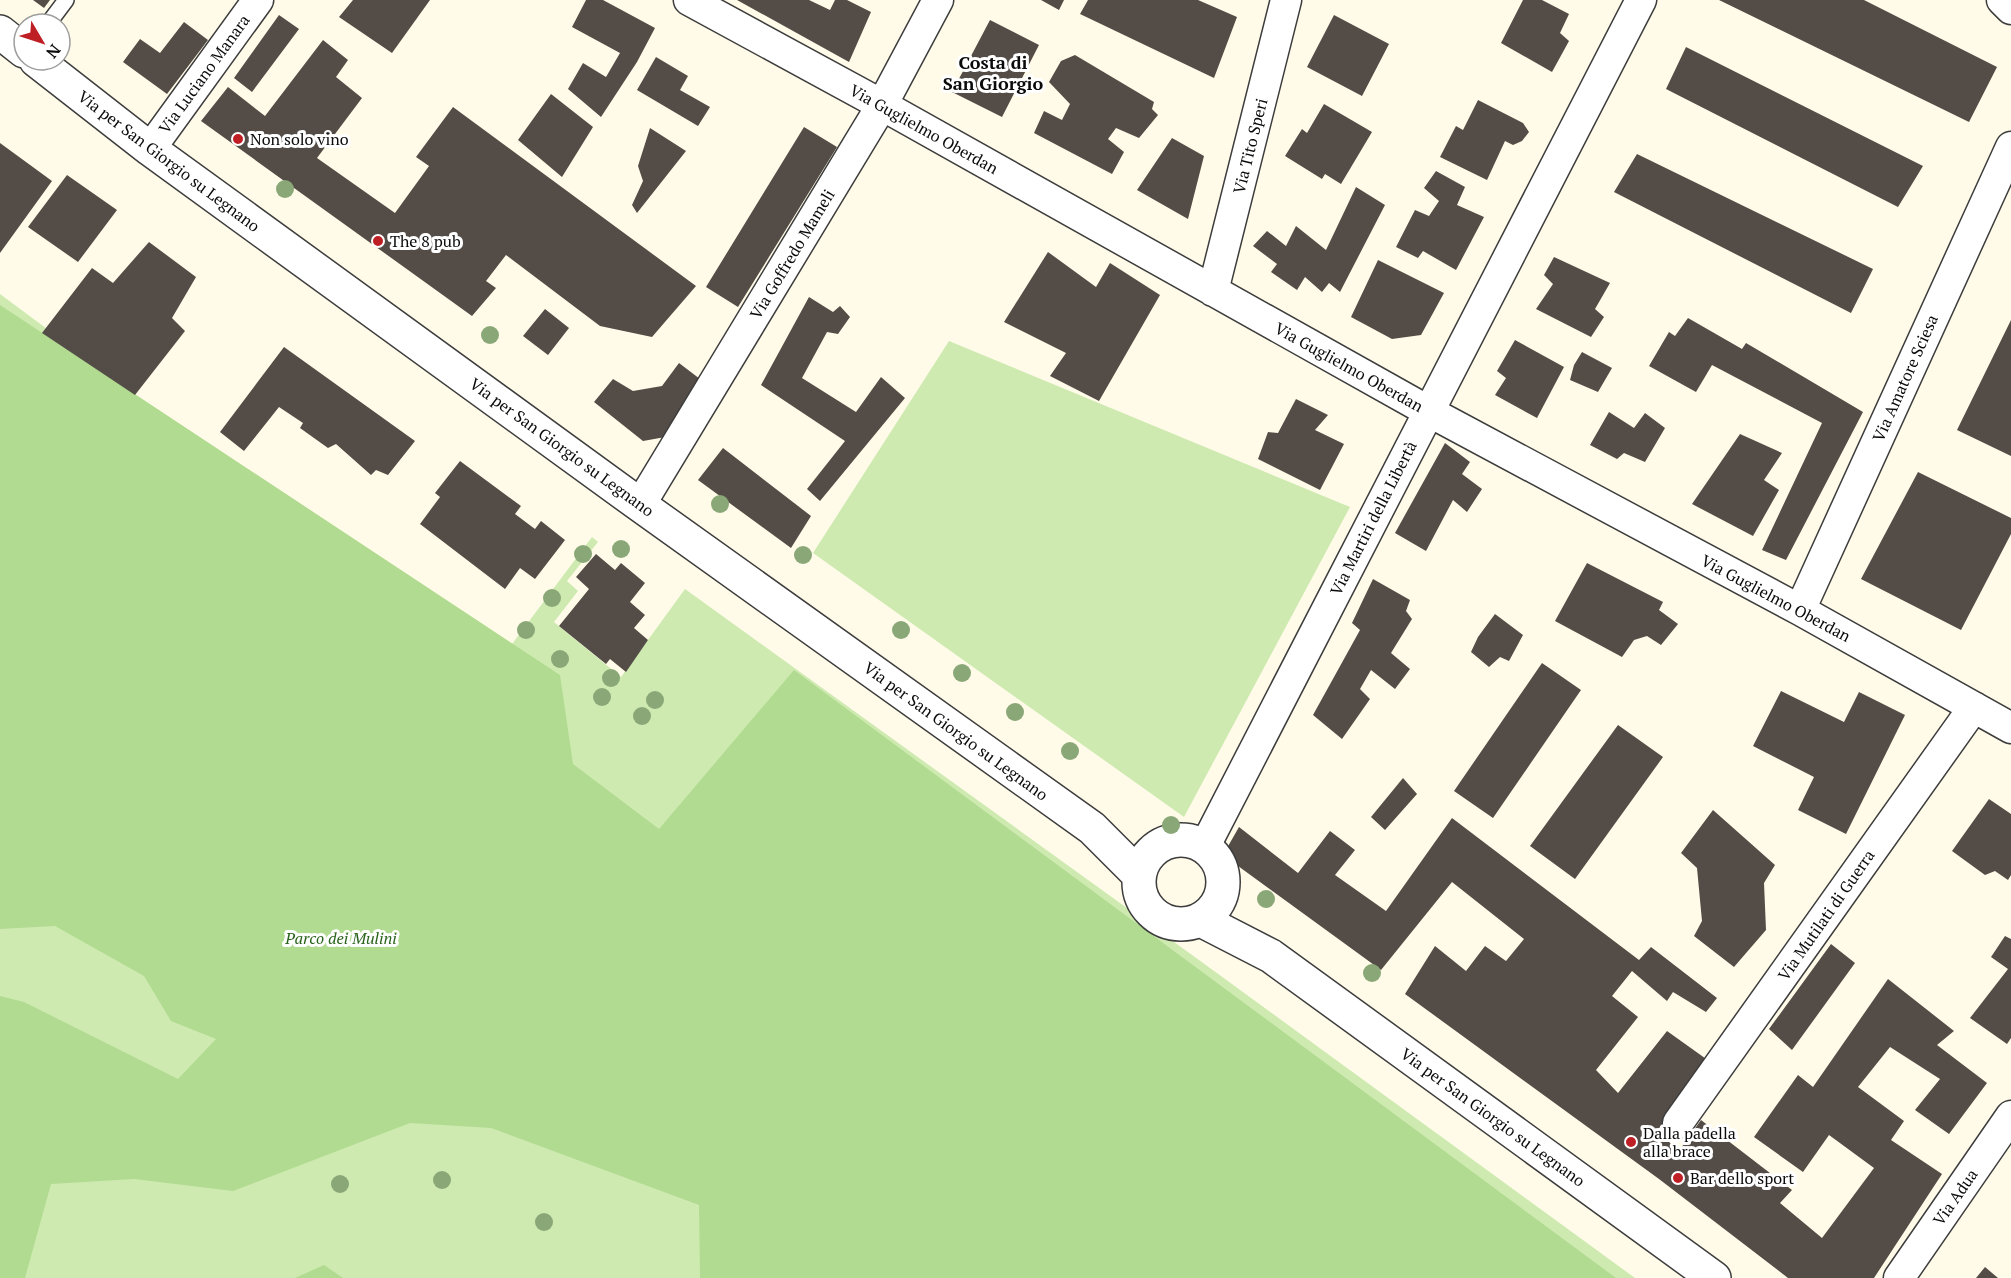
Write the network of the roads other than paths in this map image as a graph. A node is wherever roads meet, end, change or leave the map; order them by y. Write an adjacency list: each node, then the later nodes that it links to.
1 (258, 0): 13 (street, Via Luciano Manara)
2 (689, 0): 11 (street, Via Guglielmo Oberdan)
3 (938, 0): 11 (street, Via Goffredo Mameli)
4 (1286, 0): 14 (street, Via Tito Speri)
5 (1641, 0): 15 (street, Via Martiri della Libertà)
6 (2002, 0): 7 (street)
7 (2011, 9)
8 (0, 32): 9 (street)
9 (12, 42)
10 (51, 72): 13 (street, Via per San Giorgio su Legnano)
11 (882, 105): 14 (street, Via Guglielmo Oberdan); 16 (street, Via Goffredo Mameli)
12 (2011, 147): 17 (street, Via Amatore Sciesa)
13 (150, 149): 16 (street, Via per San Giorgio su Legnano)
14 (1213, 291): 15 (street, Via Guglielmo Oberdan)
15 (1428, 411): 17 (street, Via Guglielmo Oberdan); 20 (street, Via Martiri della Libertà)
16 (640, 505): 21 (street, Via per San Giorgio su Legnano)
17 (1800, 610): 18 (street, Via Guglielmo Oberdan)
18 (1974, 707): 19 (street, Via Guglielmo Oberdan); 24 (street, Via Mutilati di Guerra)
19 (2011, 728)
20 (1205, 846): 21 (street); 22 (street)
21 (1145, 862): 22 (street)
22 (1210, 910): 25 (street, Via per San Giorgio su Legnano)
23 (2011, 1116): 26 (street, Via Adua)
24 (1678, 1123)
25 (1714, 1278)
26 (1899, 1278)

